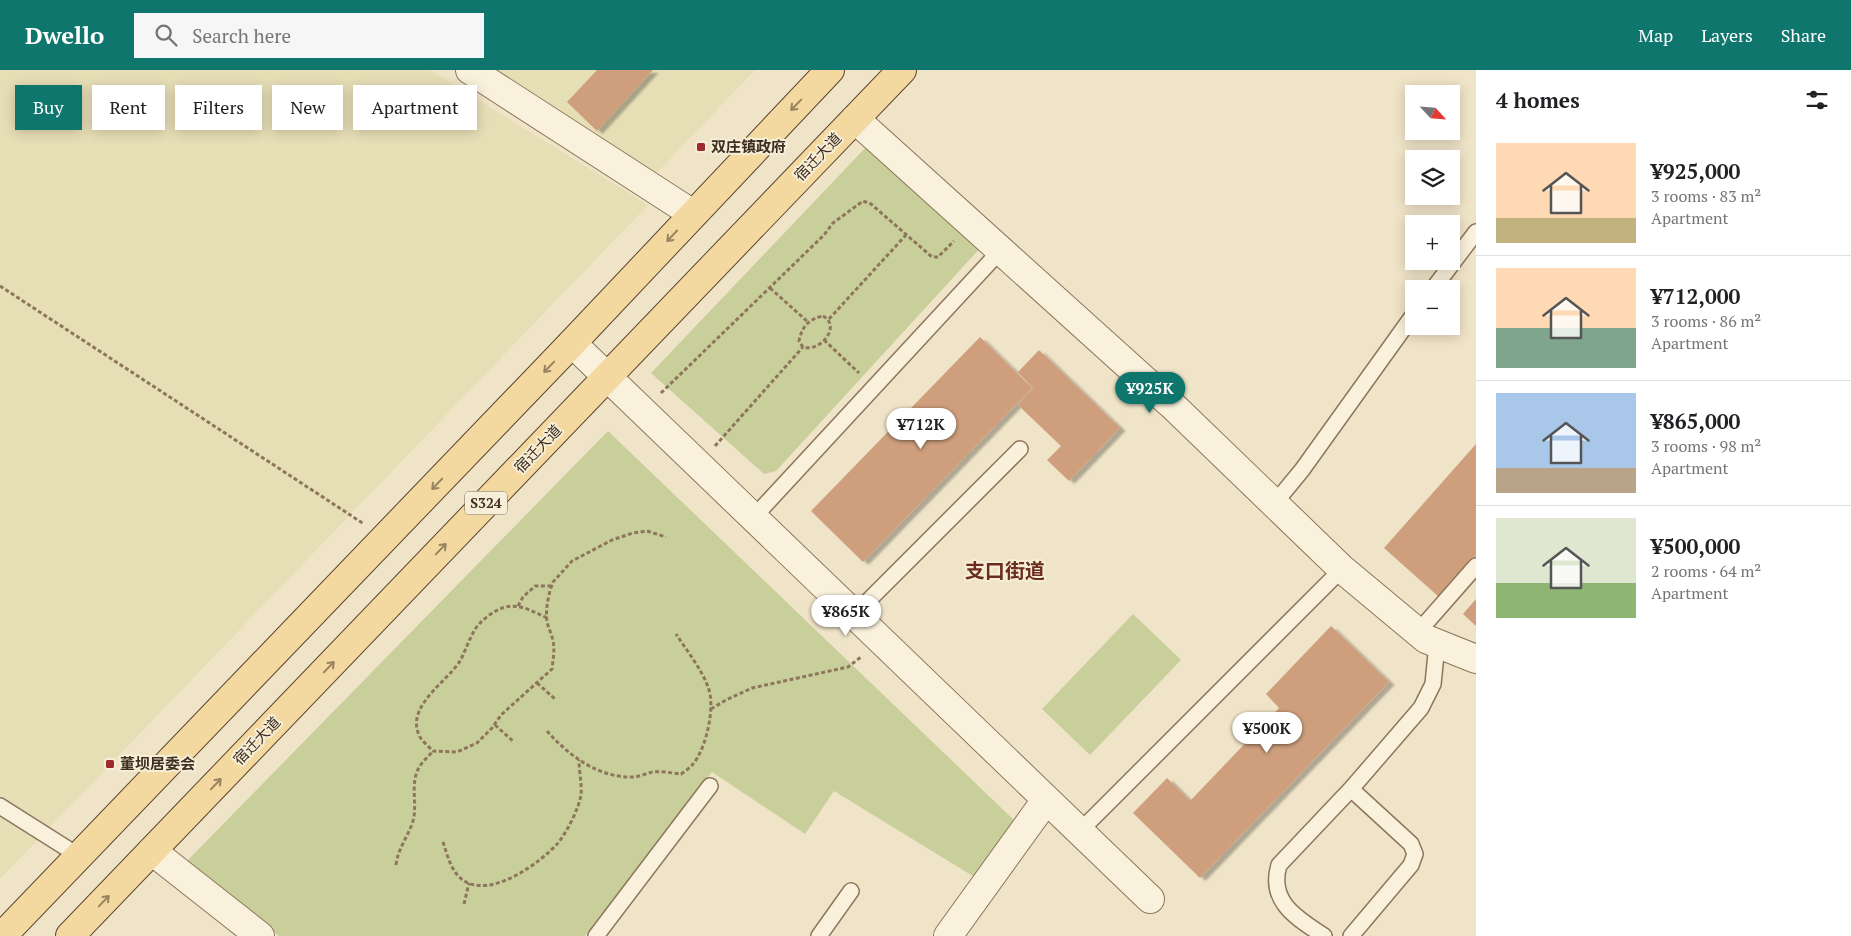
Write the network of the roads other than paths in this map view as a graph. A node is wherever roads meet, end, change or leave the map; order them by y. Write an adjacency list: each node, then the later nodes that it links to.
1 (470, 70): 5 (street)
2 (830, 70): 5 (main road, one-way to 5)
3 (902, 70): 4 (main road, 宿迁大道 / S324)
4 (855, 119): 7 (street); 11 (main road, 宿迁大道 / S324)
5 (693, 214): 10 (main road, one-way to 10)
6 (1476, 232): 8 (lane)
7 (1001, 250): 13 (street); 14 (lane)
8 (1440, 280)
9 (1405, 327): 13 (lane)
10 (572, 343): 11 (street); 26 (main road, one-way to 26)
11 (607, 376): 14 (street); 25 (main road, 宿迁大道 / S324, one-way to 11)
12 (1020, 449): 17 (lane)
13 (1274, 504): 16 (street)
14 (753, 518): 17 (street)
15 (1476, 566): 18 (lane)
16 (1342, 569): 18 (street); 24 (lane)
17 (854, 615): 22 (street)
18 (1428, 638): 19 (street); 21 (lane)
19 (1476, 659)
20 (710, 786): 32 (lane)
21 (1350, 789): 35 (lane); 36 (lane)
22 (1046, 800): 24 (street); 34 (street)
23 (0, 806): 26 (lane)
24 (1079, 832): 28 (street)
25 (152, 851): 30 (main road, 宿迁大道 / S324, one-way to 25); 31 (street)
26 (79, 856): 29 (main road)
27 (851, 890): 33 (lane)
28 (1150, 899)
29 (2, 936)
30 (70, 936)
31 (260, 936)
32 (596, 936)
33 (819, 936)
34 (948, 936)
35 (1324, 936)
36 (1351, 936)

